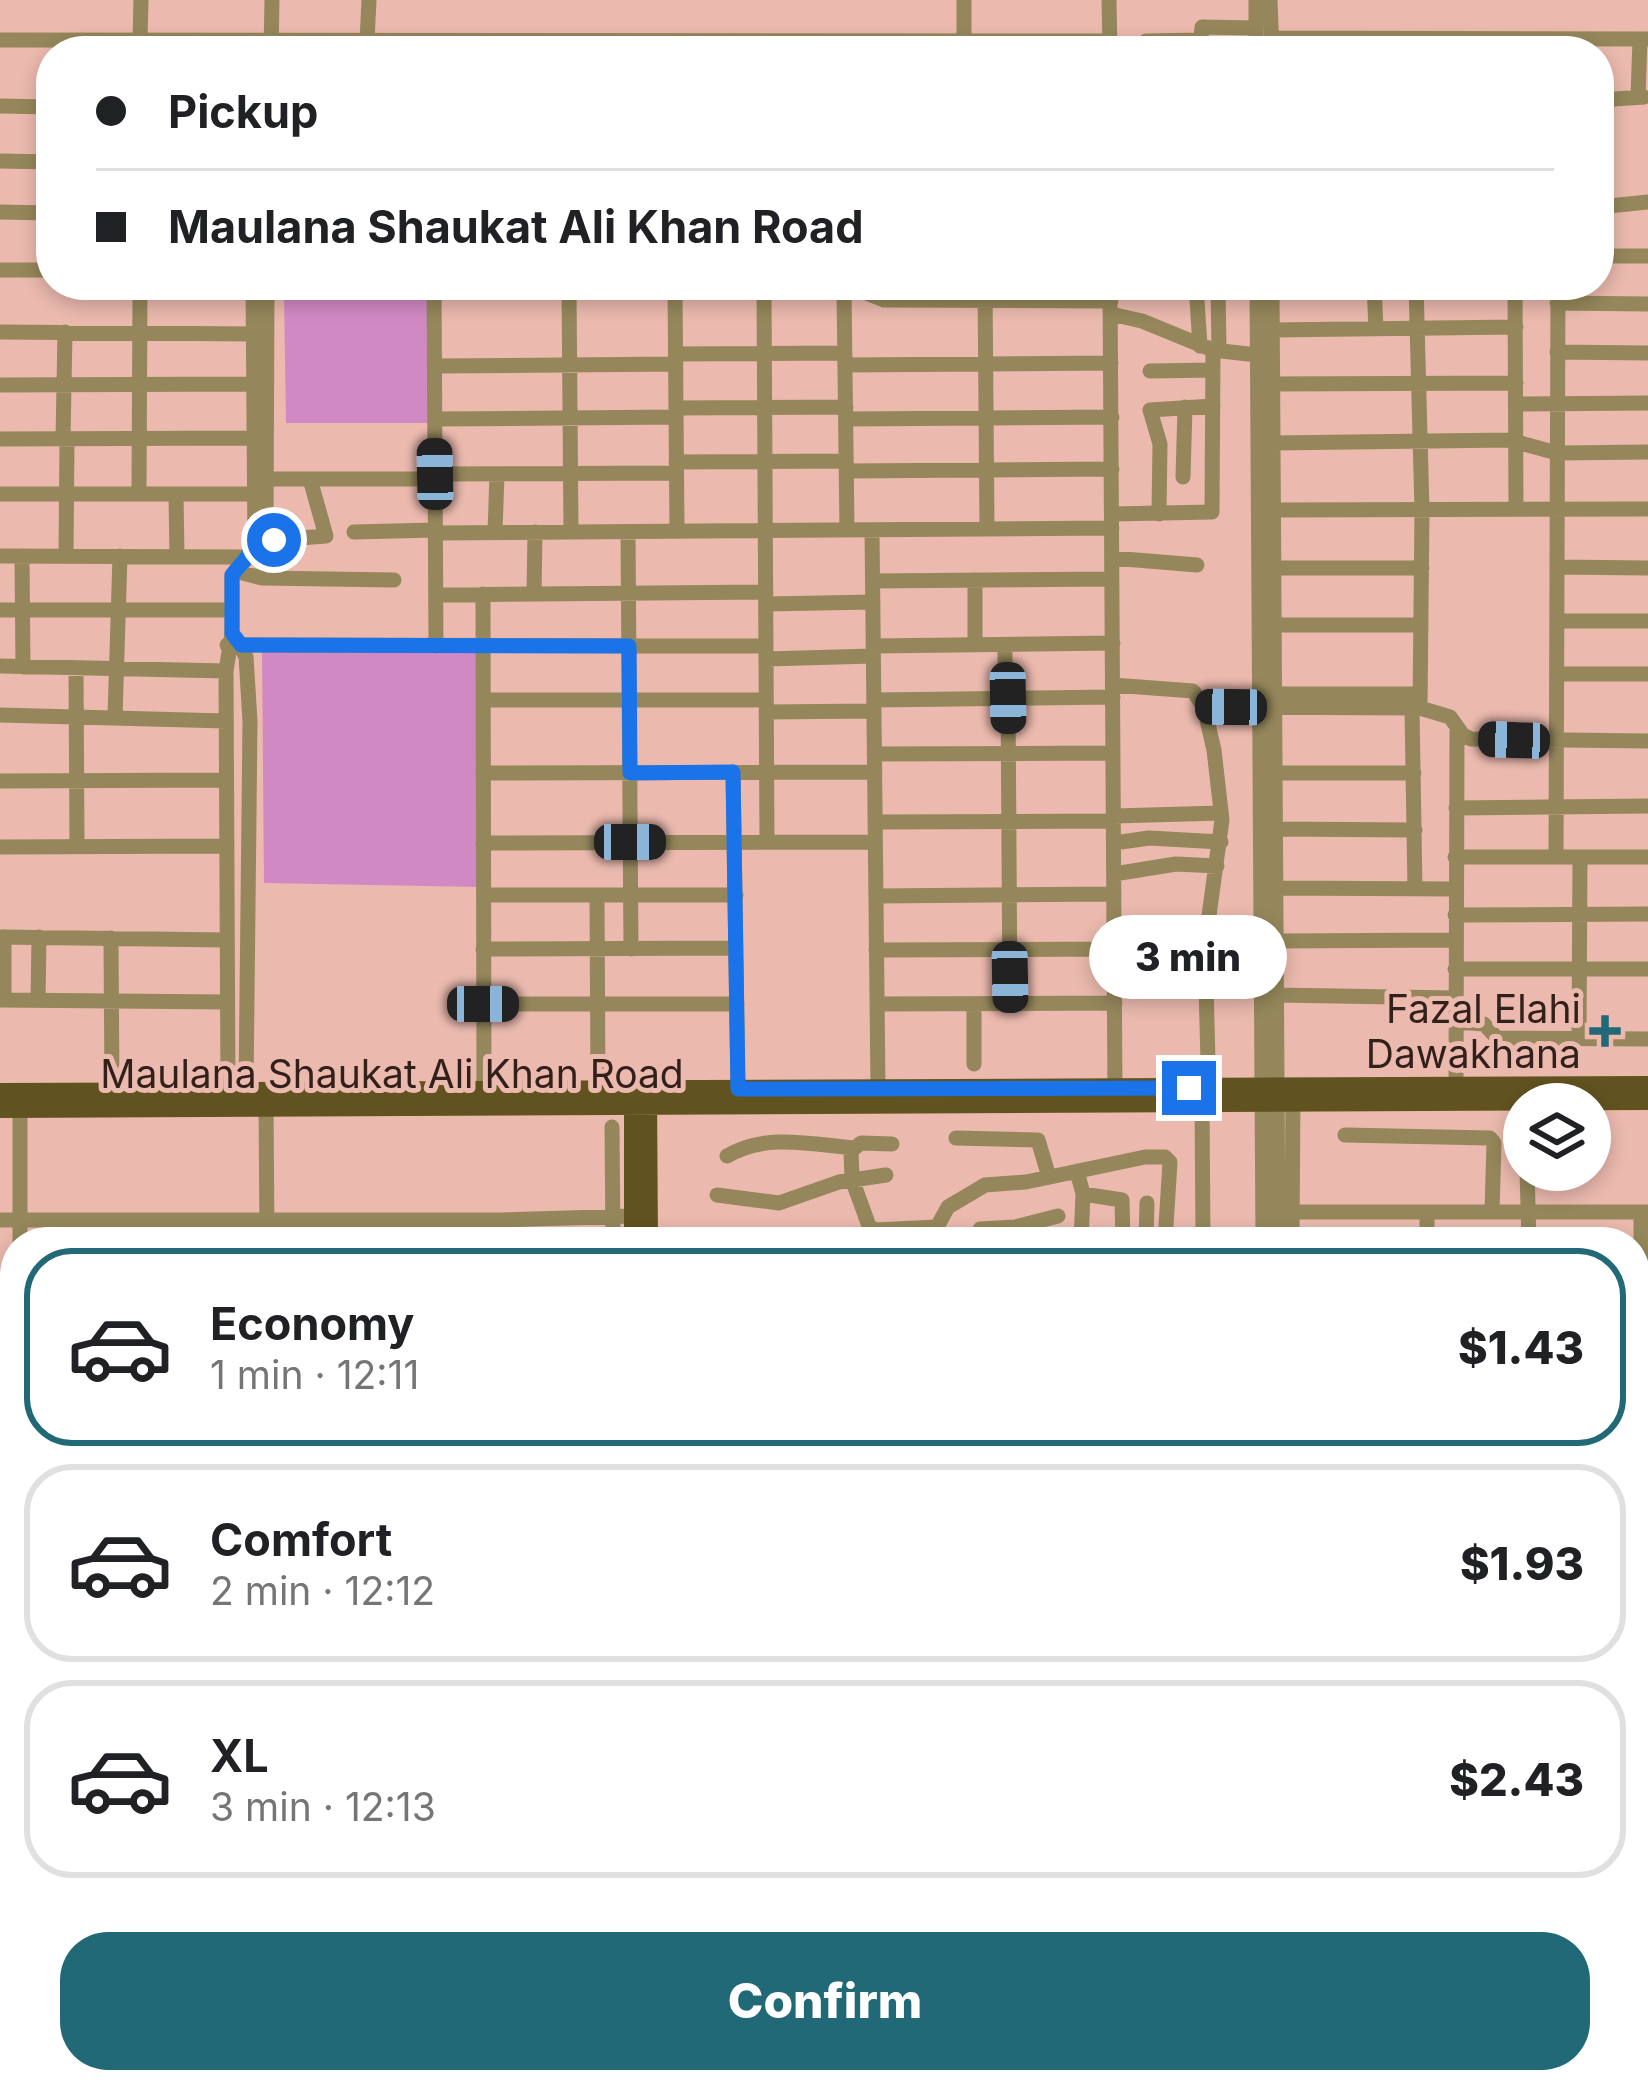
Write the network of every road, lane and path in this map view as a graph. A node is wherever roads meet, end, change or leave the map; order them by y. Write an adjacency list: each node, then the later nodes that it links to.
1 (141, 0): 9 (street)
2 (272, 0): 10 (street)
3 (369, 0): 11 (street)
4 (964, 0): 12 (street)
5 (1109, 0): 13 (street)
6 (1256, 0): 8 (street)
7 (1270, 0): 16 (street)
8 (1256, 28): 14 (street); 15 (street)
9 (140, 36)
10 (265, 36)
11 (367, 36)
12 (964, 36)
13 (1110, 36)
14 (1202, 36)
15 (1256, 36)
16 (1272, 36)
17 (1644, 39): 20 (street); 21 (street)
18 (0, 40): 19 (street)
19 (36, 40)
20 (1614, 40)
21 (1643, 97)
22 (0, 106): 23 (street)
23 (36, 107)
24 (0, 161): 25 (street)
25 (36, 162)
26 (1648, 202): 27 (street)
27 (1614, 205)
28 (0, 212): 29 (street)
29 (36, 213)
30 (1614, 256): 31 (street)
31 (1648, 256)
32 (0, 270): 33 (street)
33 (36, 270)
34 (140, 300): 60 (street)
35 (260, 300): 61 (street)
36 (263, 300): 112 (street)
37 (434, 300): 72 (street)
38 (569, 300): 71 (street)
39 (684, 300): 67 (street)
40 (764, 300): 64 (street)
41 (842, 300): 68 (street)
42 (985, 300): 70 (street)
43 (1111, 300): 62 (street); 69 (street)
44 (1200, 300): 62 (street)
45 (1216, 300): 62 (street)
46 (1257, 300): 66 (street)
47 (1272, 300): 57 (street)
48 (1375, 300): 55 (street)
49 (1416, 300): 56 (street)
50 (1516, 300): 54 (street)
51 (1558, 300): 63 (street)
52 (1612, 300): 53 (street)
53 (1648, 304)
54 (1516, 327): 56 (street); 76 (street)
55 (1376, 329): 56 (street); 57 (street)
56 (1417, 329): 75 (street)
57 (1272, 330): 80 (street)
58 (0, 332): 59 (street)
59 (65, 332): 60 (street); 77 (street)
60 (140, 333): 61 (street); 78 (street)
61 (253, 334): 79 (street)
62 (1211, 349): 66 (street); 74 (street)
63 (1557, 352): 65 (street); 84 (street)
64 (764, 353): 67 (street); 68 (street); 86 (street)
65 (1648, 353)
66 (1257, 355): 188 (street)
67 (676, 359): 71 (street); 88 (street)
68 (845, 359): 70 (street); 89 (street)
69 (1111, 363): 70 (street); 90 (street)
70 (986, 364): 92 (street)
71 (570, 365): 72 (street); 91 (street)
72 (434, 366): 93 (street)
73 (1150, 370): 74 (street)
74 (1213, 370): 85 (street)
75 (1418, 383): 76 (street); 80 (street); 99 (street)
76 (1516, 383): 83 (street)
77 (63, 384): 78 (street); 81 (street); 96 (street)
78 (139, 384): 79 (street); 97 (street)
79 (254, 384): 94 (street)
80 (1272, 384): 100 (street)
81 (0, 385)
82 (1648, 403): 84 (street)
83 (1516, 404): 84 (street); 98 (street)
84 (1557, 404): 102 (street)
85 (1213, 406): 87 (street); 124 (street)
86 (765, 407): 88 (street); 89 (street); 103 (street)
87 (1184, 407): 111 (street); 124 (street)
88 (676, 412): 91 (street); 105 (street)
89 (846, 413): 92 (street); 104 (street)
90 (1112, 417): 92 (street); 106 (street)
91 (570, 418): 93 (street); 108 (street)
92 (986, 418): 107 (street)
93 (435, 419): 110 (street)
94 (255, 438): 97 (street); 118 (street)
95 (0, 439): 96 (street)
96 (66, 439): 97 (street); 115 (street)
97 (139, 439): 116 (street)
98 (1516, 440): 99 (street); 102 (street); 121 (street)
99 (1420, 441): 100 (street); 123 (street)
100 (1272, 443): 120 (street)
101 (1648, 452): 102 (street)
102 (1557, 453): 119 (street)
103 (765, 461): 104 (street); 105 (street); 131 (street)
104 (847, 466): 107 (street); 127 (street)
105 (676, 467): 108 (street); 130 (street)
106 (1112, 469): 107 (street); 125 (street)
107 (987, 470): 126 (street)
108 (570, 473): 109 (street); 135 (street)
109 (497, 474): 110 (street); 133 (street)
110 (435, 477): 113 (street); 129 (street)
111 (1183, 477)
112 (268, 479): 113 (street); 137 (street)
113 (310, 479): 137 (street)
114 (0, 494): 115 (street)
115 (67, 494): 116 (street); 138 (street)
116 (139, 494): 117 (street)
117 (176, 494): 118 (street); 142 (street)
118 (254, 494): 137 (street)
119 (1556, 508): 121 (street); 122 (street); 147 (street)
120 (1273, 509): 123 (street); 145 (street)
121 (1516, 509): 123 (street)
122 (1648, 509)
123 (1422, 510): 146 (street)
124 (1159, 514): 125 (street)
125 (1112, 521): 126 (street); 143 (street)
126 (987, 529): 128 (street)
127 (847, 530): 128 (street); 131 (street)
128 (872, 530): 153 (street)
129 (436, 531): 132 (street); 133 (street); 157 (street)
130 (676, 531): 131 (street); 136 (street)
131 (765, 531): 158 (street)
132 (354, 532)
133 (495, 532): 134 (street)
134 (535, 532): 135 (street); 156 (street)
135 (571, 532): 136 (street)
136 (628, 532): 154 (street)
137 (256, 547): 142 (street); 149 (street)
138 (66, 555): 140 (street); 141 (street)
139 (0, 556): 140 (street)
140 (22, 556): 161 (street)
141 (120, 556): 142 (street); 162 (street)
142 (177, 556)
143 (1112, 558): 144 (street); 150 (street)
144 (1197, 565)
145 (1272, 568): 146 (street); 166 (street)
146 (1422, 568): 167 (street)
147 (1557, 568): 148 (street); 164 (street)
148 (1648, 568)
149 (235, 571): 151 (street); 163 (street)
150 (1112, 579): 152 (street); 169 (street)
151 (394, 580)
152 (975, 580): 153 (street); 170 (street)
153 (873, 581): 159 (street)
154 (628, 593): 156 (street); 158 (street); 174 (street)
155 (483, 594): 156 (street); 157 (street); 173 (street)
156 (534, 594)
157 (436, 595): 172 (street)
158 (766, 598): 159 (street); 176 (street)
159 (873, 602): 175 (street)
160 (0, 610): 161 (street)
161 (22, 610): 162 (street); 178 (street)
162 (118, 610): 163 (street); 180 (street)
163 (231, 610): 168 (street)
164 (1557, 621): 165 (street); 182 (street)
165 (1648, 621)
166 (1274, 625): 167 (street); 188 (street)
167 (1421, 625): 189 (street)
168 (233, 641): 172 (street); 181 (street); 237 (street)
169 (1113, 644): 171 (street); 184 (street)
170 (976, 645): 171 (street); 175 (street)
171 (1005, 645): 185 (street)
172 (436, 646): 173 (street)
173 (483, 646): 174 (street); 186 (street)
174 (629, 646): 176 (street); 187 (street)
175 (873, 651): 176 (street); 190 (street)
176 (766, 652): 191 (street)
177 (0, 666): 178 (street)
178 (23, 667): 179 (street)
179 (76, 668): 180 (street); 194 (street)
180 (116, 670): 181 (street); 195 (street)
181 (226, 671): 196 (street)
182 (1557, 674): 183 (street); 199 (street)
183 (1648, 674)
184 (1113, 691): 185 (street); 192 (street); 200 (street)
185 (1007, 698): 190 (street); 201 (street)
186 (483, 700): 187 (street); 205 (street)
187 (629, 700): 191 (street); 206 (street)
188 (1269, 703): 189 (street); 192 (street); 207 (street); 297 (street)
189 (1417, 704): 197 (street); 208 (street)
190 (874, 705): 191 (street); 202 (street)
191 (766, 706): 204 (street)
192 (1204, 707): 215 (street)
193 (0, 715): 194 (street)
194 (76, 717): 195 (street); 209 (street)
195 (115, 717): 196 (street)
196 (226, 721): 210 (street)
197 (1457, 728): 199 (street); 214 (street)
198 (1648, 741): 199 (street)
199 (1557, 742): 213 (street)
200 (1113, 753): 201 (street); 216 (street)
201 (1009, 754): 202 (street); 218 (street)
202 (874, 763): 204 (street); 217 (street)
203 (733, 772): 204 (street); 206 (street); 222 (street)
204 (767, 772): 223 (street)
205 (483, 773): 206 (street); 226 (street)
206 (630, 773): 221 (street)
207 (1275, 773): 208 (street); 219 (street)
208 (1414, 773): 220 (street)
209 (76, 780): 210 (street); 211 (street); 230 (street)
210 (226, 780): 228 (street)
211 (0, 781)
212 (1648, 806): 213 (street)
213 (1556, 807): 214 (street); 232 (street)
214 (1456, 808): 231 (street)
215 (1221, 813): 216 (street); 225 (street)
216 (1114, 819): 218 (street); 227 (street)
217 (875, 822): 218 (street); 224 (street)
218 (1009, 822): 245 (street)
219 (1275, 830): 220 (street); 239 (street)
220 (1415, 830): 240 (street)
221 (630, 842): 222 (street); 226 (street); 243 (street)
222 (735, 842): 223 (street); 244 (street)
223 (767, 842): 224 (street)
224 (875, 842): 248 (street)
225 (1221, 842): 227 (street); 235 (street)
226 (483, 843): 247 (street)
227 (1114, 843): 238 (street)
228 (226, 846): 230 (street); 236 (street)
229 (0, 847): 230 (street)
230 (77, 847)
231 (1456, 856): 232 (street); 241 (street)
232 (1556, 857): 233 (street)
233 (1580, 857): 234 (street); 251 (street)
234 (1648, 857)
235 (1216, 866): 238 (street); 265 (street)
236 (227, 874): 237 (street); 255 (street)
237 (248, 874): 293 (street)
238 (1114, 874): 246 (street)
239 (1276, 888): 240 (street); 257 (street)
240 (1415, 889): 241 (street)
241 (1455, 889): 250 (street)
242 (597, 895): 243 (street); 247 (street); 258 (street)
243 (630, 895): 244 (street); 261 (street)
244 (736, 895): 259 (street)
245 (1009, 895): 246 (street); 248 (street); 263 (street)
246 (1114, 895): 264 (street)
247 (484, 896): 260 (street)
248 (876, 896): 262 (street)
249 (1648, 914): 251 (street)
250 (1455, 915): 251 (street); 256 (street)
251 (1580, 915): 268 (street)
252 (2, 937): 253 (street); 271 (street)
253 (39, 938): 254 (street); 272 (street)
254 (111, 938): 255 (street); 273 (street)
255 (227, 940): 274 (street)
256 (1455, 940): 257 (street); 267 (street)
257 (1276, 941): 269 (street)
258 (597, 948): 260 (street); 261 (street); 277 (street)
259 (736, 948): 261 (street); 278 (street)
260 (483, 949): 276 (street)
261 (631, 949)
262 (876, 950): 263 (street); 279 (street)
263 (1010, 950): 264 (street); 281 (street)
264 (1114, 954): 265 (street); 275 (street)
265 (1204, 963): 285 (street)
266 (1648, 968): 268 (street)
267 (1455, 969): 268 (street); 270 (street)
268 (1580, 969): 283 (street)
269 (1277, 995): 270 (street); 297 (street)
270 (1455, 998): 282 (street)
271 (2, 1000): 272 (street)
272 (38, 1000): 273 (street)
273 (111, 1001): 274 (street); 294 (street)
274 (227, 1002): 293 (street)
275 (1114, 1003): 281 (street); 299 (street)
276 (483, 1004): 277 (street); 295 (street)
277 (598, 1004): 278 (street); 289 (street)
278 (737, 1004): 290 (street)
279 (877, 1004): 280 (street); 291 (street)
280 (974, 1004): 281 (street); 286 (street)
281 (1010, 1004)
282 (1455, 1022): 283 (street); 288 (street)
283 (1579, 1038): 284 (street)
284 (1648, 1039)
285 (1208, 1062)
286 (974, 1064)
287 (1648, 1085): 292 (main road, Maulana Shaukat Ali Khan Road)
288 (1456, 1087): 296 (main road, Maulana Shaukat Ali Khan Road); 297 (main road, Maulana Shaukat Ali Khan Road)
289 (598, 1088): 295 (main road, Maulana Shaukat Ali Khan Road); 298 (main road, Maulana Shaukat Ali Khan Road)
290 (738, 1089): 291 (main road, Maulana Shaukat Ali Khan Road); 298 (main road, Maulana Shaukat Ali Khan Road)
291 (878, 1089): 299 (main road, Maulana Shaukat Ali Khan Road)
292 (1611, 1089)
293 (237, 1090): 294 (main road, Maulana Shaukat Ali Khan Road); 300 (main road, Maulana Shaukat Ali Khan Road)
294 (112, 1091): 303 (main road, Maulana Shaukat Ali Khan Road)
295 (484, 1091): 300 (main road, Maulana Shaukat Ali Khan Road)
296 (1503, 1094)
297 (1278, 1095): 299 (main road, Maulana Shaukat Ali Khan Road); 301 (main road, Maulana Shaukat Ali Khan Road); 305 (main road, Maulana Shaukat Ali Khan Road); 320 (street); 320 (street)
298 (641, 1096): 299 (main road, Maulana Shaukat Ali Khan Road); 300 (main road, Maulana Shaukat Ali Khan Road); 326 (main road); 341 (main road)
299 (1115, 1096): 305 (main road, Maulana Shaukat Ali Khan Road)
300 (266, 1097): 303 (main road, Maulana Shaukat Ali Khan Road); 331 (street)
301 (1503, 1097)
302 (1611, 1100): 304 (main road, Maulana Shaukat Ali Khan Road)
303 (10, 1101): 329 (street)
304 (1648, 1101)
305 (1202, 1102): 349 (street)
306 (612, 1127): 325 (street)
307 (1345, 1135): 322 (street)
308 (956, 1138): 314 (street)
309 (892, 1144): 310 (street)
310 (853, 1148): 311 (street); 315 (street)
311 (727, 1156)
312 (1077, 1172): 314 (street); 317 (street); 348 (street)
313 (886, 1175): 315 (street)
314 (1049, 1177): 343 (street)
315 (852, 1179): 318 (street); 342 (street)
316 (1528, 1191): 323 (street)
317 (1083, 1194): 345 (street); 346 (street)
318 (717, 1195)
319 (1147, 1203): 347 (street)
320 (1278, 1212): 321 (street); 350 (street); 351 (street); 352 (street)
321 (1427, 1212): 322 (street); 353 (street)
322 (1492, 1212): 323 (street)
323 (1529, 1212): 324 (street); 354 (street)
324 (1645, 1212)
325 (613, 1216): 326 (street); 333 (street); 339 (street)
326 (633, 1216): 340 (main road)
327 (1058, 1216): 344 (street)
328 (0, 1220): 329 (street)
329 (20, 1220): 330 (street); 334 (street)
330 (129, 1220): 331 (street); 335 (street)
331 (266, 1220): 332 (street); 336 (street)
332 (396, 1220): 333 (street); 337 (street)
333 (502, 1220): 338 (street)
334 (20, 1227)
335 (129, 1227)
336 (266, 1227)
337 (396, 1227)
338 (502, 1227)
339 (613, 1227)
340 (633, 1227)
341 (648, 1227)
342 (872, 1227)
343 (940, 1227)
344 (1015, 1227)
345 (1082, 1227)
346 (1123, 1227)
347 (1146, 1227)
348 (1166, 1227)
349 (1203, 1227)
350 (1270, 1227)
351 (1278, 1227)
352 (1285, 1227)
353 (1427, 1227)
354 (1529, 1227)

